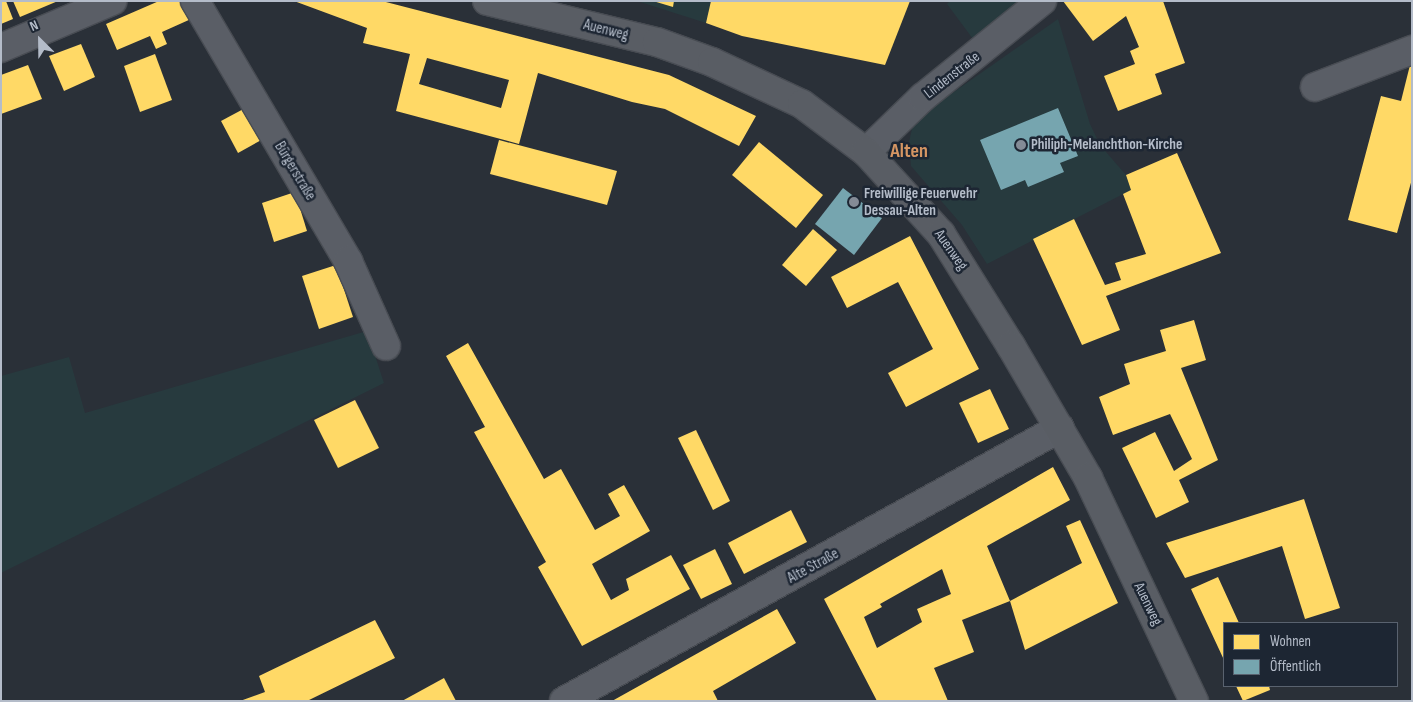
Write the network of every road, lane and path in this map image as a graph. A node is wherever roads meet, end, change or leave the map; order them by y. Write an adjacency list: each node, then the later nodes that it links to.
1 (112, 1): 5 (street)
2 (195, 1): 9 (street, Bürgerstraße)
3 (487, 1): 8 (main road, Auenweg)
4 (1042, 1): 8 (street, Lindenstraße)
5 (1, 48)
6 (1412, 50): 7 (street)
7 (1314, 87)
8 (866, 152): 10 (main road, Auenweg)
9 (386, 346)
10 (1060, 428): 11 (street, Alte Straße); 12 (main road, Auenweg)
11 (564, 701)
12 (1194, 701)

